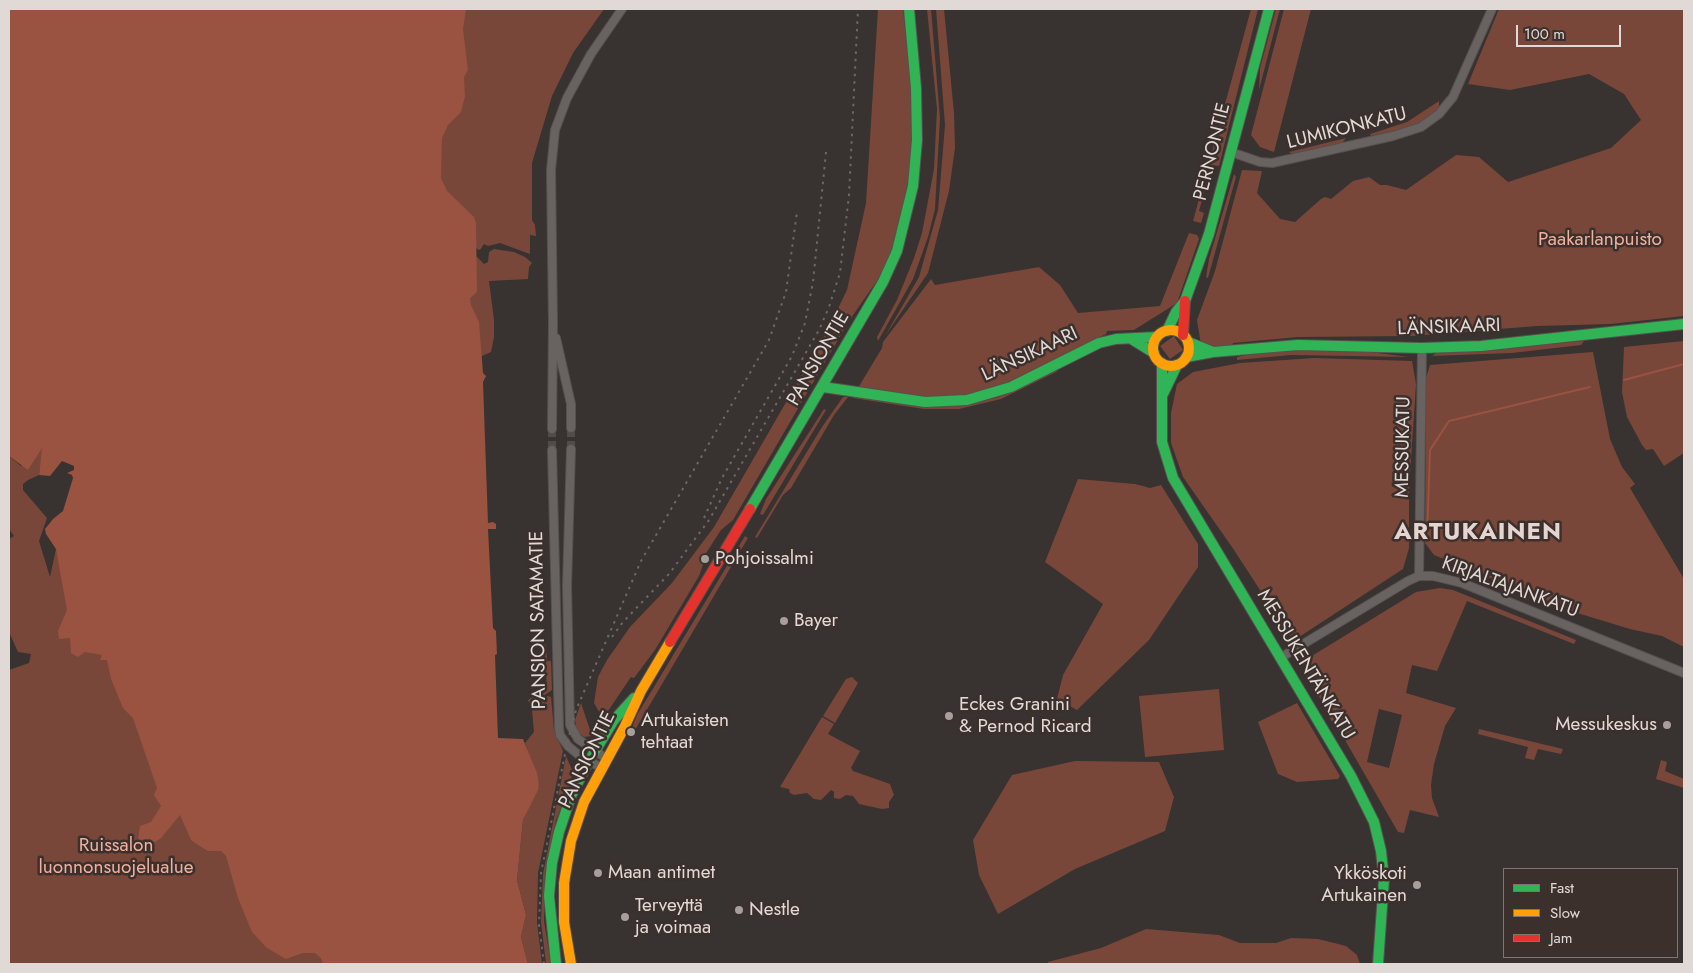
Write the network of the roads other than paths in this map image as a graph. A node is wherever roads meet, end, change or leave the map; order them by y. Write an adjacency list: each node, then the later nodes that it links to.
1 (622, 9): 7 (street)
2 (909, 9): 19 (street, PANSIONTIE)
3 (1268, 9): 5 (street, PERNONTIE)
4 (1492, 9): 5 (street, LUMIKONKATU)
5 (1231, 152): 6 (street, PERNONTIE)
6 (1185, 301): 9 (street, PERNONTIE); 11 (street, PERNONTIE)
7 (553, 324): 21 (street); 22 (street)
8 (1684, 324): 13 (street, LÄNSIKAARI)
9 (1167, 331): 10 (street); 11 (street)
10 (1157, 337): 12 (street, LÄNSIKAARI); 15 (street)
11 (1185, 338): 14 (street, LÄNSIKAARI); 16 (street)
12 (1133, 340): 15 (street); 19 (street, LÄNSIKAARI)
13 (1422, 348): 14 (street, LÄNSIKAARI); 25 (street, MESSUKATU)
14 (1213, 352): 16 (street, LÄNSIKAARI)
15 (1154, 353): 17 (street)
16 (1186, 358): 18 (street)
17 (1162, 363): 18 (street); 20 (street, MESSUKENTÄNKATU)
18 (1177, 365): 20 (street, MESSUKENTÄNKATU)
19 (823, 387): 28 (street, PANSIONTIE)
20 (1163, 394): 26 (street, MESSUKENTÄNKATU)
21 (552, 428)
22 (571, 428)
23 (571, 449): 29 (street, PANSION SATAMATIE)
24 (552, 450): 30 (street, PANSION SATAMATIE)
25 (1418, 576): 26 (street, KIRJALTAJANKATU); 27 (street, KIRJALTAJANKATU)
26 (1280, 658): 34 (street, MESSUKENTÄNKATU)
27 (1684, 673)
28 (641, 691): 29 (street, PANSIONTIE); 31 (street, PANSIONTIE)
29 (594, 751): 30 (street, PANSIONTIE); 31 (street, PANSION SATAMATIE)
30 (589, 761): 31 (street, PANSION SATAMATIE); 32 (street, PANSIONTIE)
31 (604, 764): 33 (street, PANSIONTIE)
32 (556, 964)
33 (571, 964)
34 (1378, 964)

